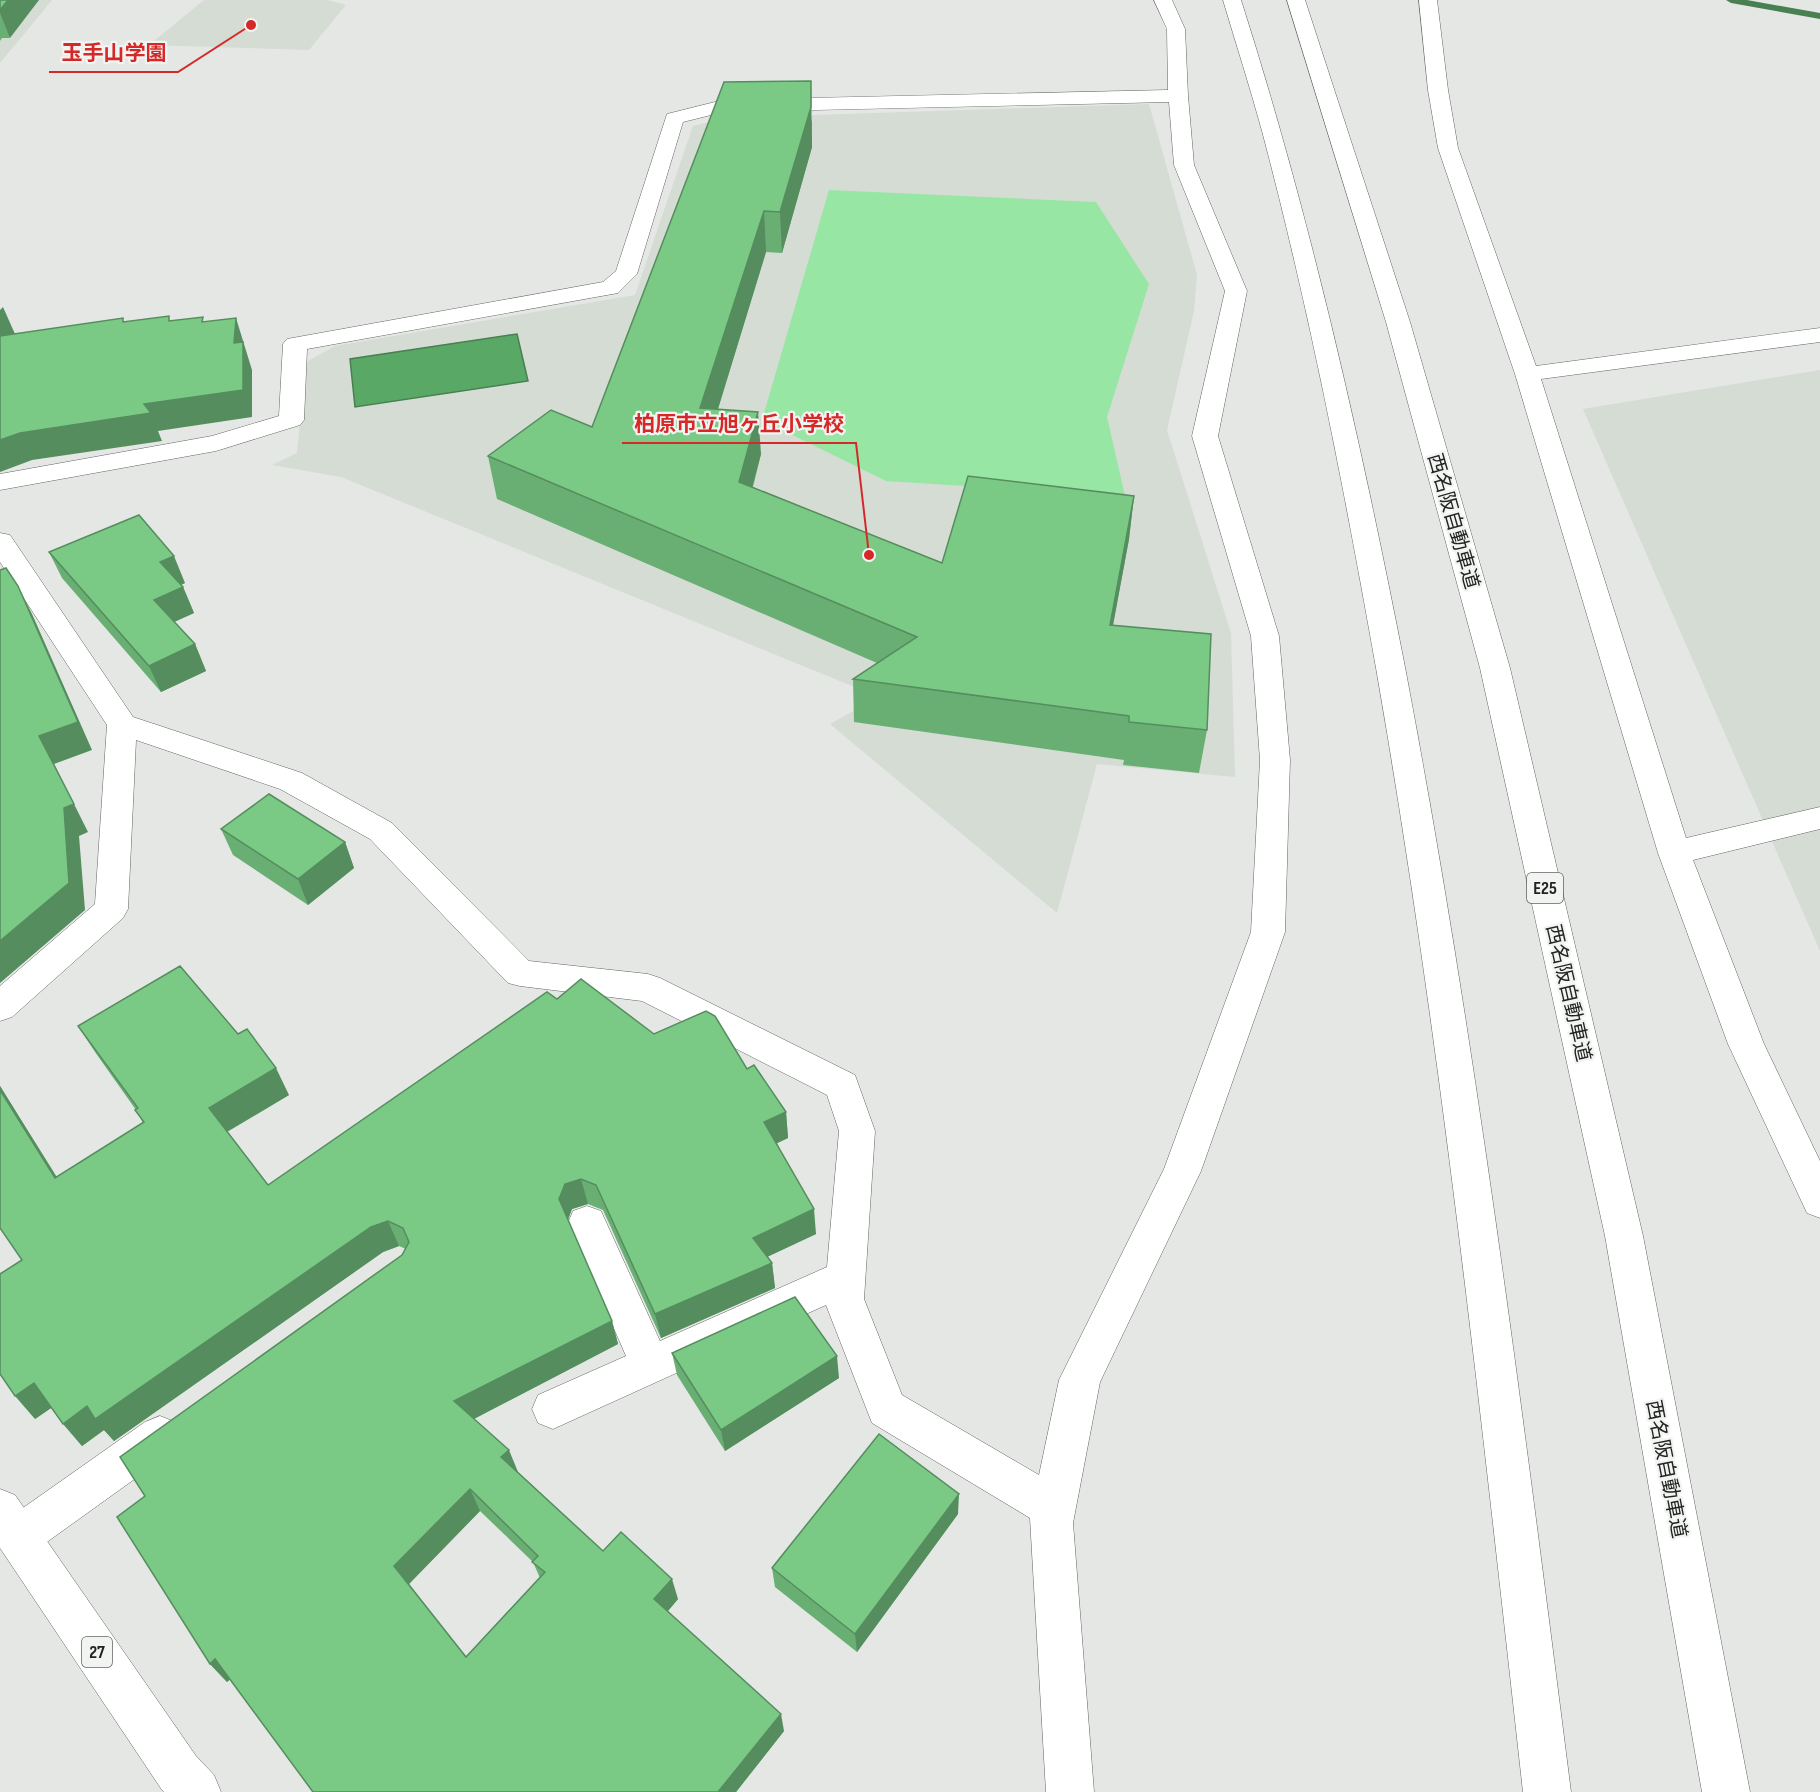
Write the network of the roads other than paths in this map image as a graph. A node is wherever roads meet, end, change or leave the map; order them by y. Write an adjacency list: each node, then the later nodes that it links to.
1 (1163, 0): 5 (main road)
2 (1232, 0): 24 (main road)
3 (1296, 0): 25 (main road, 西名阪自動車道 / E25)
4 (1428, 0): 7 (main road)
5 (1178, 96): 8 (main road); 20 (main road)
6 (1820, 335): 7 (main road)
7 (1527, 374): 12 (main road)
8 (0, 482)
9 (0, 541): 10 (main road)
10 (122, 724): 13 (main road); 16 (main road)
11 (1820, 818): 12 (main road)
12 (1674, 854): 14 (main road)
13 (0, 1007)
14 (1820, 1201)
15 (587, 1223): 17 (main road)
16 (846, 1276): 17 (main road); 20 (main road)
17 (650, 1365): 18 (main road)
18 (553, 1409)
19 (194, 1412): 21 (main road)
20 (1055, 1508): 23 (main road)
21 (9, 1524): 22 (main road, 27)
22 (197, 1792)
23 (1070, 1792)
24 (1548, 1792)
25 (1726, 1792)

